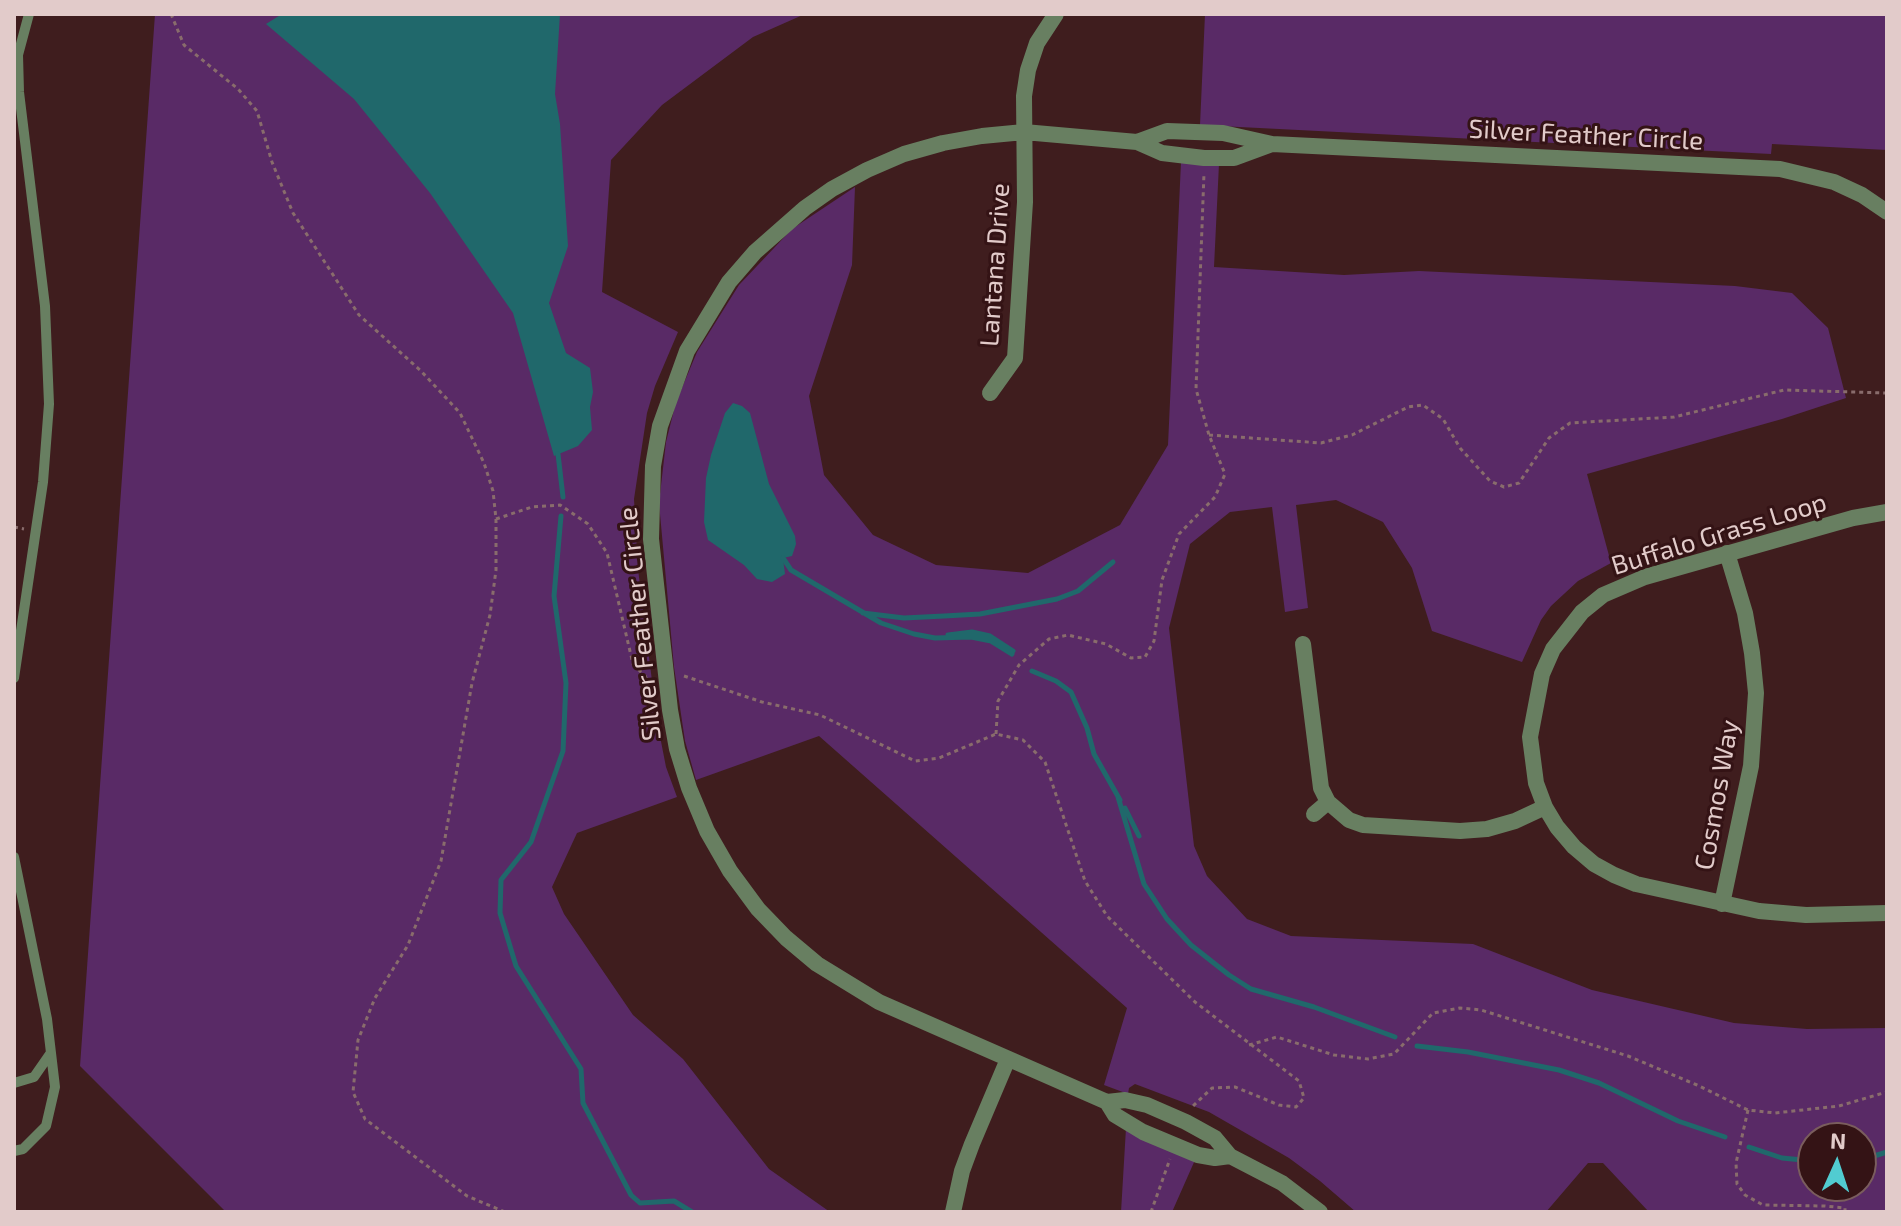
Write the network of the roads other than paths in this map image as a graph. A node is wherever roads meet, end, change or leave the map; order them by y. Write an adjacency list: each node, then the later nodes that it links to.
1 (29, 14): 11 (lane)
2 (1056, 14): 3 (street, Lantana Drive)
3 (1024, 132): 4 (street, Silver Feather Circle); 7 (street, Lantana Drive); 19 (street, Silver Feather Circle)
4 (1137, 142): 5 (street, Silver Feather Circle); 5 (street, Silver Feather Circle)
5 (1272, 144): 6 (street, Silver Feather Circle)
6 (1887, 212)
7 (990, 393)
8 (1887, 512): 9 (street, Buffalo Grass Loop)
9 (1727, 553): 13 (street, Buffalo Grass Loop); 16 (street, Cosmos Way)
10 (1303, 644): 12 (street)
11 (14, 678)
12 (1328, 802): 13 (street); 14 (street)
13 (1545, 807): 16 (street, Buffalo Grass Loop)
14 (1314, 814)
15 (14, 857): 18 (lane)
16 (1722, 904): 17 (street, Buffalo Grass Loop)
17 (1887, 913)
18 (50, 1054): 20 (lane); 22 (lane)
19 (1008, 1059): 21 (street, Silver Feather Circle); 24 (street)
20 (14, 1083)
21 (1107, 1102): 23 (street, Silver Feather Circle); 23 (street)
22 (14, 1151)
23 (1230, 1156): 25 (street, Silver Feather Circle)
24 (953, 1212)
25 (1320, 1212)

